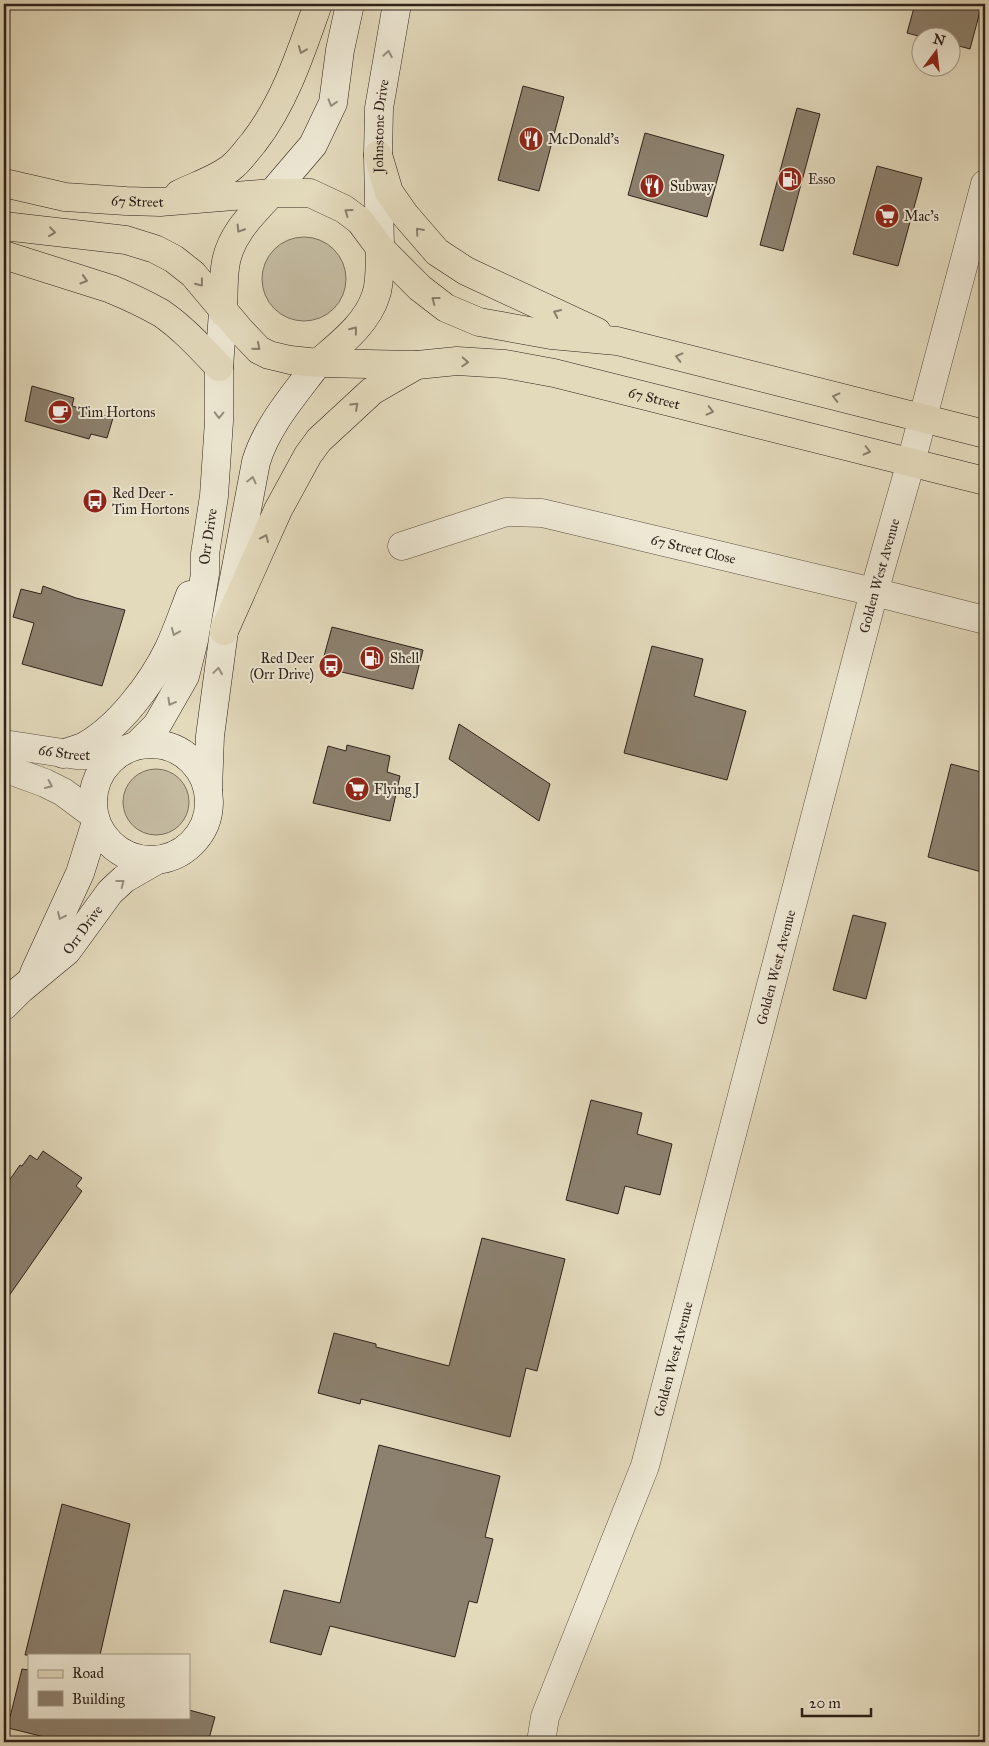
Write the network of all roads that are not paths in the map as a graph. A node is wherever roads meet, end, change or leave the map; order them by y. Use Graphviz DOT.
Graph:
graph roads {
  1 [pos="318,4"];
  2 [pos="350,4"];
  3 [pos="397,4"];
  4 [pos="378,155"];
  5 [pos="4,183"];
  6 [pos="985,184"];
  7 [pos="272,193"];
  8 [pos="160,202"];
  9 [pos="4,226"];
  10 [pos="380,248"];
  11 [pos="4,255"];
  12 [pos="223,312"];
  13 [pos="617,341"];
  14 [pos="318,363"];
  15 [pos="417,365"];
  16 [pos="219,367"];
  17 [pos="923,419"];
  18 [pos="985,434"];
  19 [pos="911,462"];
  20 [pos="985,481"];
  21 [pos="402,546"];
  22 [pos="205,554"];
  23 [pos="874,592"];
  24 [pos="985,620"];
  25 [pos="224,631"];
  26 [pos="4,744"];
  27 [pos="131,747"];
  28 [pos="63,754"];
  29 [pos="4,768"];
  30 [pos="208,789"];
  31 [pos="94,819"];
  32 [pos="158,860"];
  33 [pos="30,983"];
  34 [pos="4,1006"];
  35 [pos="541,1742"];
  1 -- 8 [label="main road, one-way"];
  2 -- 7 [label="street, one-way"];
  4 -- 3 [label="street, Johnstone Drive, one-way"];
  4 -- 10 [label="street, Johnstone Drive"];
  13 -- 4 [label="main road, one-way"];
  5 -- 8 [label="main road, 67 Street"];
  6 -- 17 [label="street, Golden West Avenue"];
  7 -- 8 [label="main road, 67 Street"];
  10 -- 7 [label="main road, one-way"];
  7 -- 12 [label="main road, one-way"];
  9 -- 12 [label="main road, one-way"];
  13 -- 10 [label="main road, one-way"];
  14 -- 10 [label="main road, one-way"];
  11 -- 16 [label="main road, one-way"];
  12 -- 14 [label="main road, one-way"];
  12 -- 16 [label="street, Orr Drive"];
  17 -- 13 [label="main road, one-way"];
  14 -- 15 [label="main road, 67 Street"];
  25 -- 14 [label="street, one-way"];
  15 -- 19 [label="main road, 67 Street, one-way"];
  25 -- 15 [label="main road, one-way"];
  16 -- 22 [label="street, Orr Drive, one-way"];
  17 -- 18 [label="main road"];
  17 -- 19 [label="street, Golden West Avenue"];
  19 -- 20 [label="main road, 67 Street"];
  19 -- 23 [label="street, Golden West Avenue"];
  21 -- 23 [label="street, 67 Street Close"];
  22 -- 27 [label="street, Orr Drive, one-way"];
  22 -- 28 [label="street, one-way"];
  23 -- 24 [label="street, 67 Street Close"];
  23 -- 35 [label="street, Golden West Avenue"];
  30 -- 25 [label="street, one-way"];
  26 -- 28 [label="street, 66 Street"];
  27 -- 28 [label="street, 66 Street"];
  27 -- 30 [label="street"];
  27 -- 31 [label="street"];
  29 -- 31 [label="street, one-way"];
  30 -- 32 [label="street"];
  31 -- 32 [label="street"];
  31 -- 33 [label="street, Orr Drive, one-way"];
  33 -- 32 [label="street, Orr Drive, one-way"];
  33 -- 34 [label="street, Orr Drive"];
}
